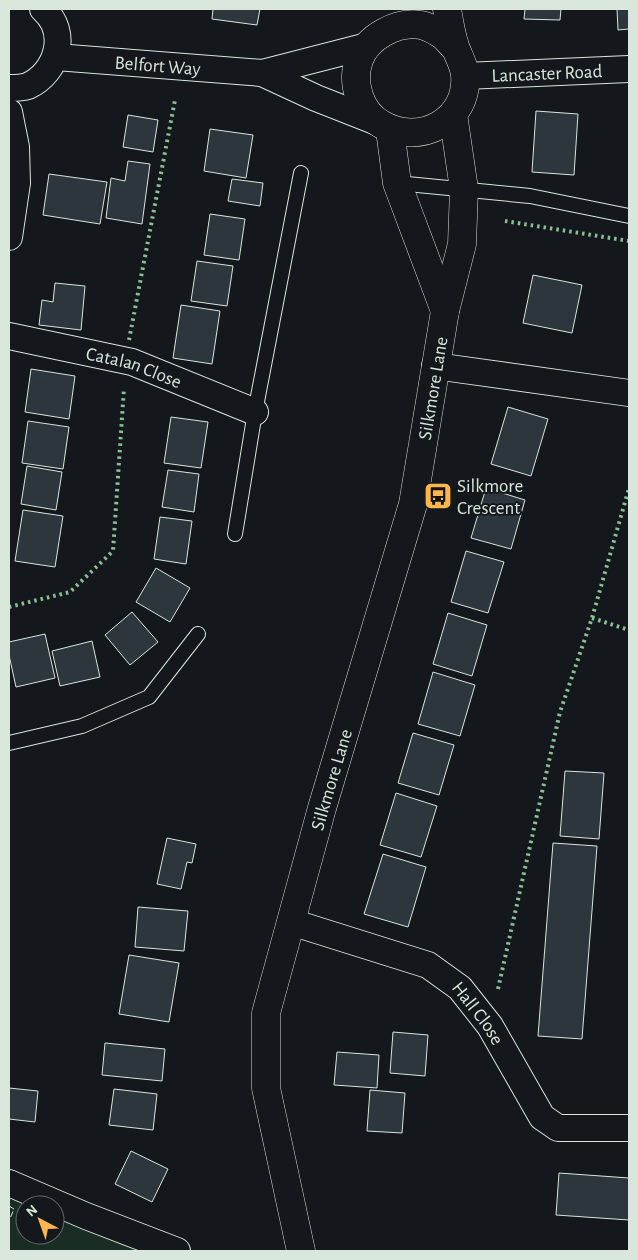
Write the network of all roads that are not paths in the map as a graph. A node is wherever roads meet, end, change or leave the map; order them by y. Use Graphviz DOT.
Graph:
graph roads {
  1 [pos="44,9"];
  2 [pos="447,9"];
  3 [pos="378,30"];
  4 [pos="455,48"];
  5 [pos="56,57"];
  6 [pos="629,69"];
  7 [pos="262,73"];
  8 [pos="465,76"];
  9 [pos="9,88"];
  10 [pos="9,112"];
  11 [pos="453,114"];
  12 [pos="383,126"];
  13 [pos="301,173"];
  14 [pos="397,183"];
  15 [pos="464,189"];
  16 [pos="629,216"];
  17 [pos="9,237"];
  18 [pos="445,311"];
  19 [pos="9,336"];
  20 [pos="435,366"];
  21 [pos="629,394"];
  22 [pos="255,412"];
  23 [pos="235,534"];
  24 [pos="198,634"];
  25 [pos="9,743"];
  26 [pos="291,922"];
  27 [pos="629,1128"];
  28 [pos="9,1183"];
  29 [pos="139,1244"];
  30 [pos="177,1251"];
  31 [pos="301,1251"];
  1 -- 5 [label="street"];
  2 -- 4 [label="street"];
  3 -- 4 [label="street"];
  3 -- 7 [label="street, Belfort Way"];
  3 -- 12 [label="street, Silkmore Lane"];
  4 -- 8 [label="street"];
  5 -- 7 [label="street, Belfort Way"];
  5 -- 9 [label="street"];
  6 -- 8 [label="street, Lancaster Road"];
  7 -- 12 [label="street, Belfort Way"];
  8 -- 11 [label="street"];
  10 -- 17 [label="street"];
  11 -- 12 [label="street"];
  11 -- 15 [label="street, Silkmore Lane"];
  12 -- 14 [label="street, Silkmore Lane"];
  13 -- 22 [label="lane"];
  14 -- 15 [label="lane"];
  14 -- 18 [label="street, Silkmore Lane"];
  15 -- 16 [label="lane"];
  15 -- 18 [label="street, Silkmore Lane"];
  18 -- 20 [label="street, Silkmore Lane"];
  19 -- 22 [label="street, Catalan Close"];
  20 -- 21 [label="street"];
  20 -- 26 [label="street, Silkmore Lane"];
  22 -- 23 [label="lane"];
  24 -- 25 [label="lane"];
  26 -- 27 [label="street, Hall Close"];
  26 -- 31 [label="street, Silkmore Lane"];
  28 -- 29 [label="street"];
  29 -- 30 [label="street"];
}
